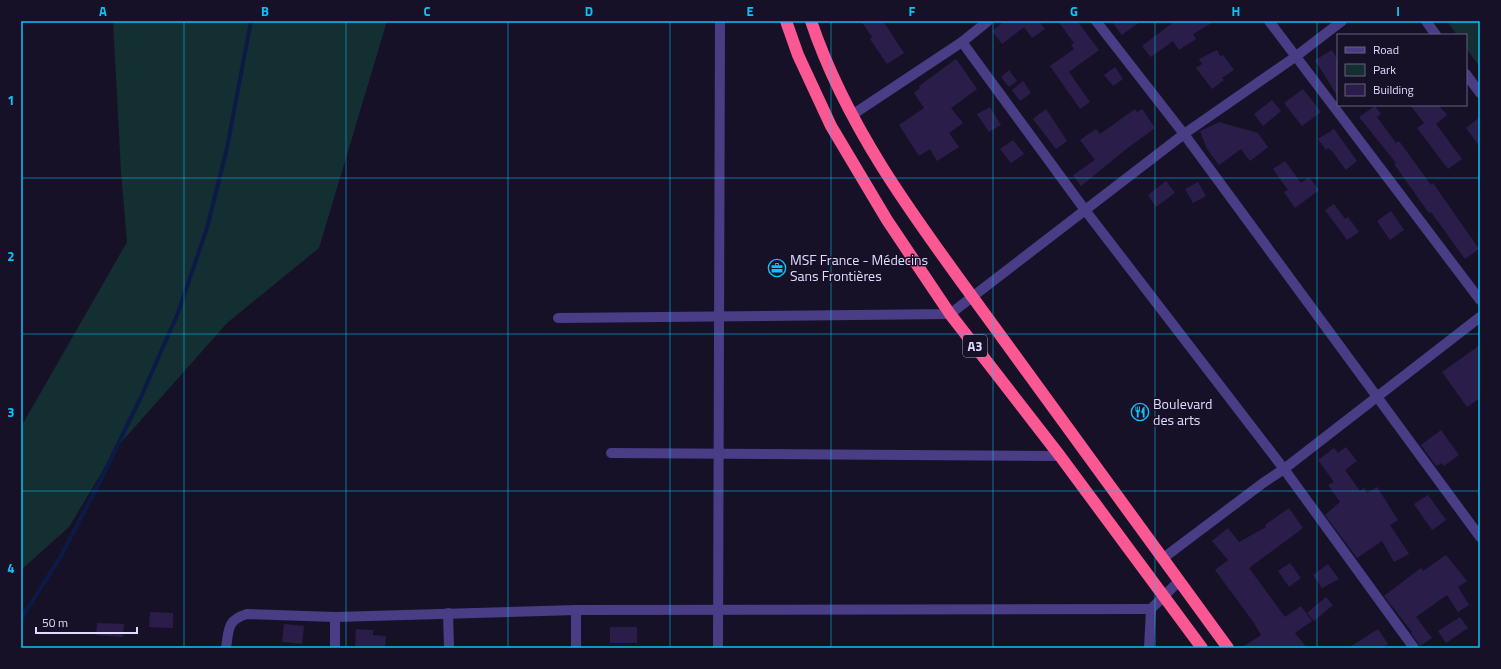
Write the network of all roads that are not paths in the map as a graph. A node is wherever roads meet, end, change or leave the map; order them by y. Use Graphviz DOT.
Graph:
graph roads {
  1 [pos="720,21"];
  2 [pos="786,21"];
  3 [pos="812,21"];
  4 [pos="988,21"];
  5 [pos="1096,21"];
  6 [pos="1269,21"];
  7 [pos="1342,21"];
  8 [pos="1426,21"];
  9 [pos="1435,34"];
  10 [pos="962,42"];
  11 [pos="1295,57"];
  12 [pos="1467,75"];
  13 [pos="1480,93"];
  14 [pos="852,115"];
  15 [pos="1184,134"];
  16 [pos="1085,210"];
  17 [pos="973,298"];
  18 [pos="1480,300"];
  19 [pos="950,314"];
  20 [pos="1480,316"];
  21 [pos="720,317"];
  22 [pos="558,318"];
  23 [pos="1377,396"];
  24 [pos="611,453"];
  25 [pos="718,453"];
  26 [pos="1060,456"];
  27 [pos="1284,469"];
  28 [pos="1480,536"];
  29 [pos="1162,559"];
  30 [pos="1179,581"];
  31 [pos="1164,595"];
  32 [pos="1151,609"];
  33 [pos="576,610"];
  34 [pos="719,611"];
  35 [pos="448,613"];
  36 [pos="335,617"];
  37 [pos="226,648"];
  38 [pos="335,648"];
  39 [pos="448,648"];
  40 [pos="576,648"];
  41 [pos="718,648"];
  42 [pos="1149,648"];
  43 [pos="1202,648"];
  44 [pos="1228,648"];
  45 [pos="1414,648"];
  1 -- 21 [label="street"];
  2 -- 19 [label="highway, A3"];
  3 -- 14 [label="highway, A3"];
  4 -- 10 [label="street"];
  5 -- 15 [label="street"];
  6 -- 11 [label="street"];
  7 -- 11 [label="street"];
  8 -- 9 [label="street"];
  10 -- 14 [label="street"];
  10 -- 16 [label="street"];
  11 -- 15 [label="street"];
  11 -- 18 [label="street"];
  12 -- 13 [label="street"];
  14 -- 17 [label="highway, A3"];
  15 -- 16 [label="street"];
  15 -- 23 [label="street"];
  16 -- 17 [label="street"];
  16 -- 27 [label="street"];
  17 -- 19 [label="street"];
  17 -- 29 [label="highway, A3"];
  19 -- 21 [label="street"];
  19 -- 26 [label="highway, A3"];
  20 -- 23 [label="street"];
  21 -- 22 [label="street"];
  21 -- 25 [label="street"];
  23 -- 27 [label="street"];
  23 -- 28 [label="street"];
  24 -- 25 [label="street"];
  25 -- 26 [label="street"];
  25 -- 34 [label="street"];
  26 -- 31 [label="highway, A3"];
  27 -- 29 [label="street"];
  27 -- 45 [label="street"];
  29 -- 30 [label="highway, A3"];
  30 -- 31 [label="street"];
  30 -- 44 [label="highway, A3"];
  31 -- 32 [label="street"];
  31 -- 43 [label="highway, A3"];
  32 -- 34 [label="street"];
  32 -- 42 [label="street"];
  33 -- 34 [label="street"];
  33 -- 35 [label="street"];
  33 -- 40 [label="street"];
  34 -- 41 [label="street"];
  35 -- 36 [label="street"];
  35 -- 39 [label="street"];
  36 -- 37 [label="street"];
  36 -- 38 [label="street"];
}
